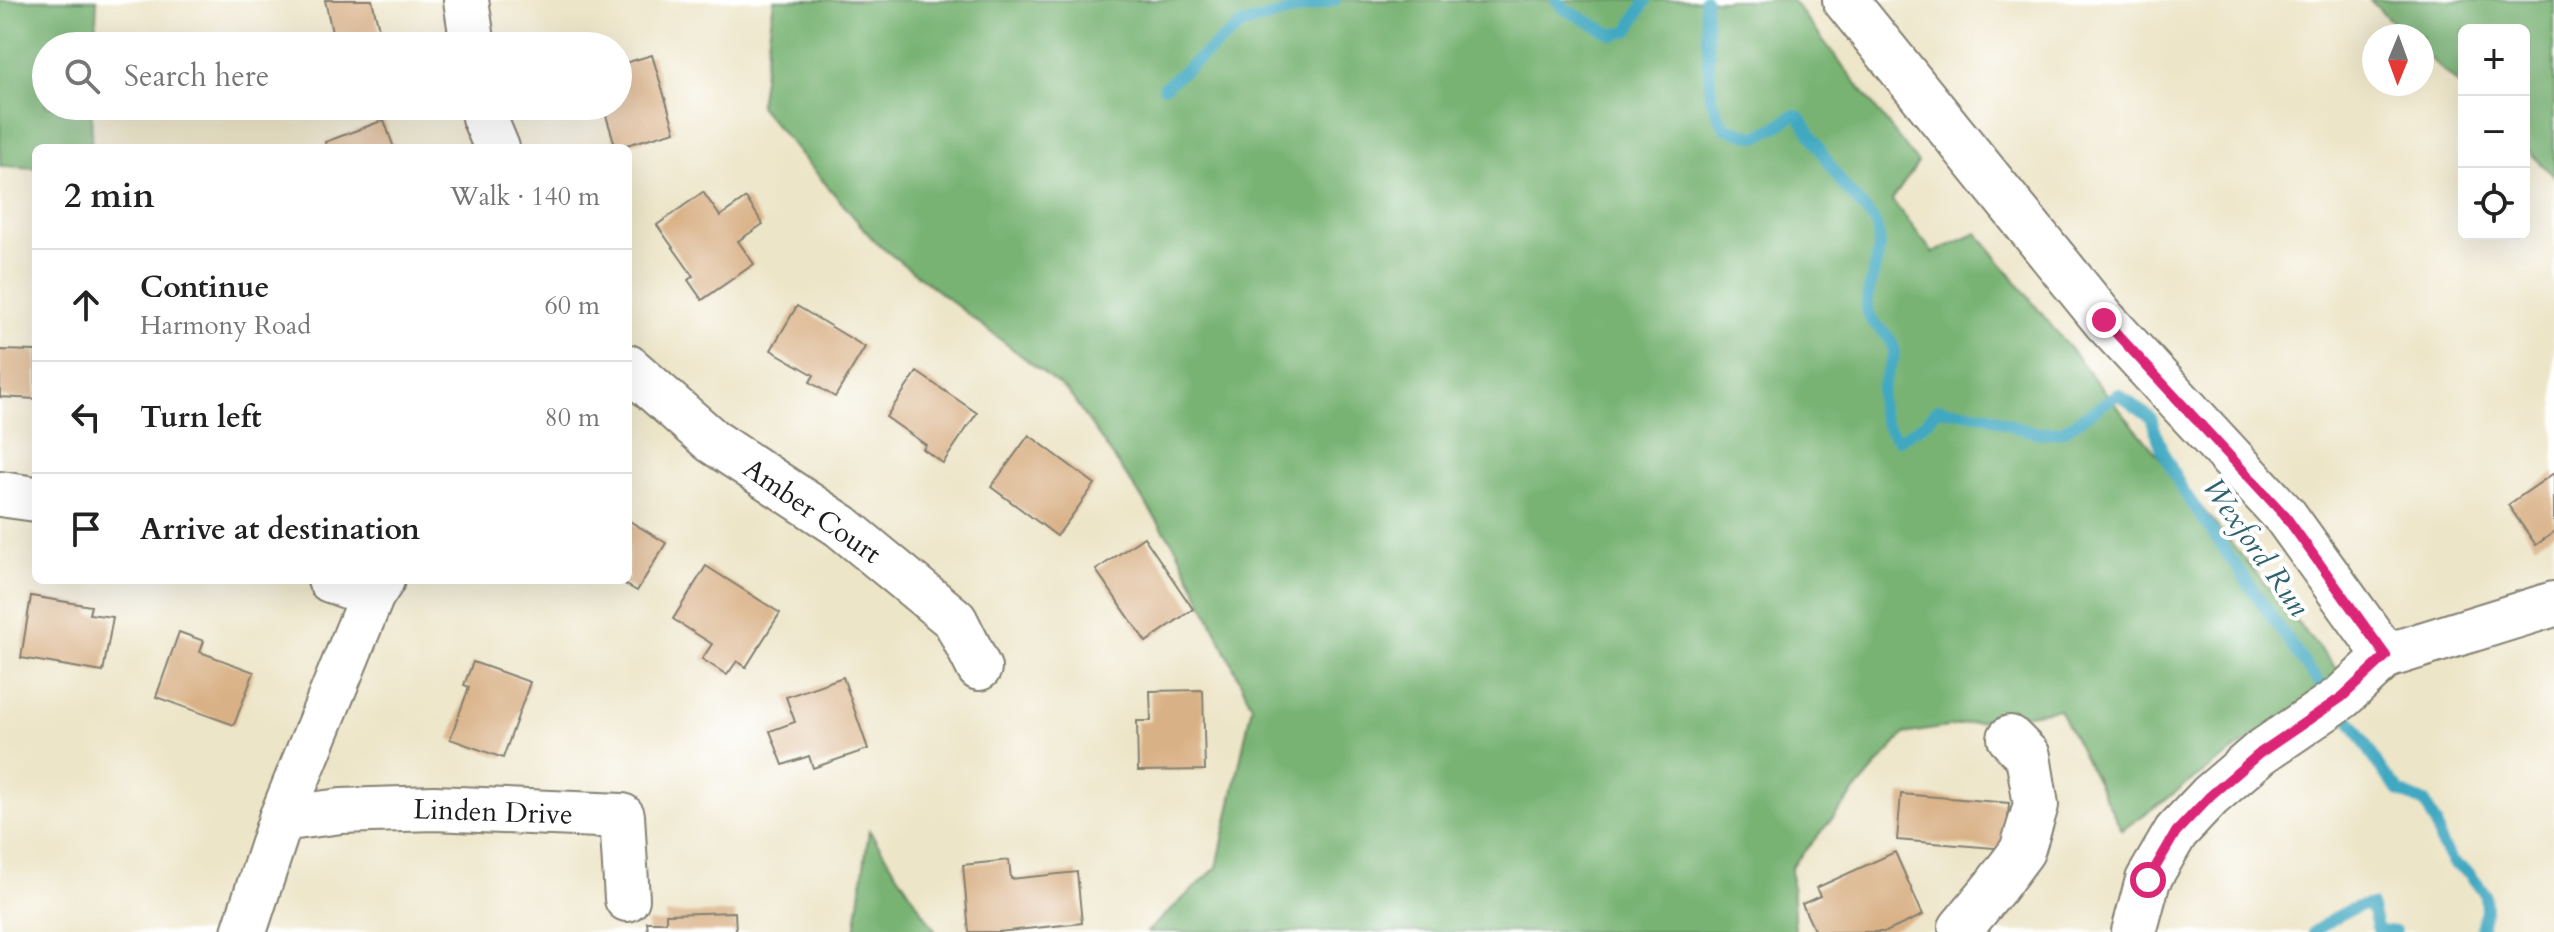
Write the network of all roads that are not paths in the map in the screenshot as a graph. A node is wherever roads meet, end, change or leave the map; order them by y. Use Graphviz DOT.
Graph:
graph roads {
  1 [pos="466,0"];
  2 [pos="1845,0"];
  3 [pos="471,32"];
  4 [pos="485,120"];
  5 [pos="495,144"];
  6 [pos="632,371"];
  7 [pos="0,494"];
  8 [pos="32,498"];
  9 [pos="354,584"];
  10 [pos="377,588"];
  11 [pos="2554,604"];
  12 [pos="2386,656"];
  13 [pos="979,668"];
  14 [pos="2010,738"];
  15 [pos="281,819"];
  16 [pos="627,899"];
  17 [pos="244,932"];
  18 [pos="1962,932"];
  19 [pos="2134,932"];
  1 -- 3 [label="street"];
  2 -- 12 [label="street"];
  4 -- 5 [label="street"];
  6 -- 13 [label="street, Amber Court"];
  7 -- 8 [label="street"];
  9 -- 10 [label="street"];
  10 -- 15 [label="street"];
  11 -- 12 [label="street"];
  12 -- 19 [label="street"];
  14 -- 18 [label="street"];
  15 -- 16 [label="street, Linden Drive"];
  15 -- 17 [label="street"];
}
